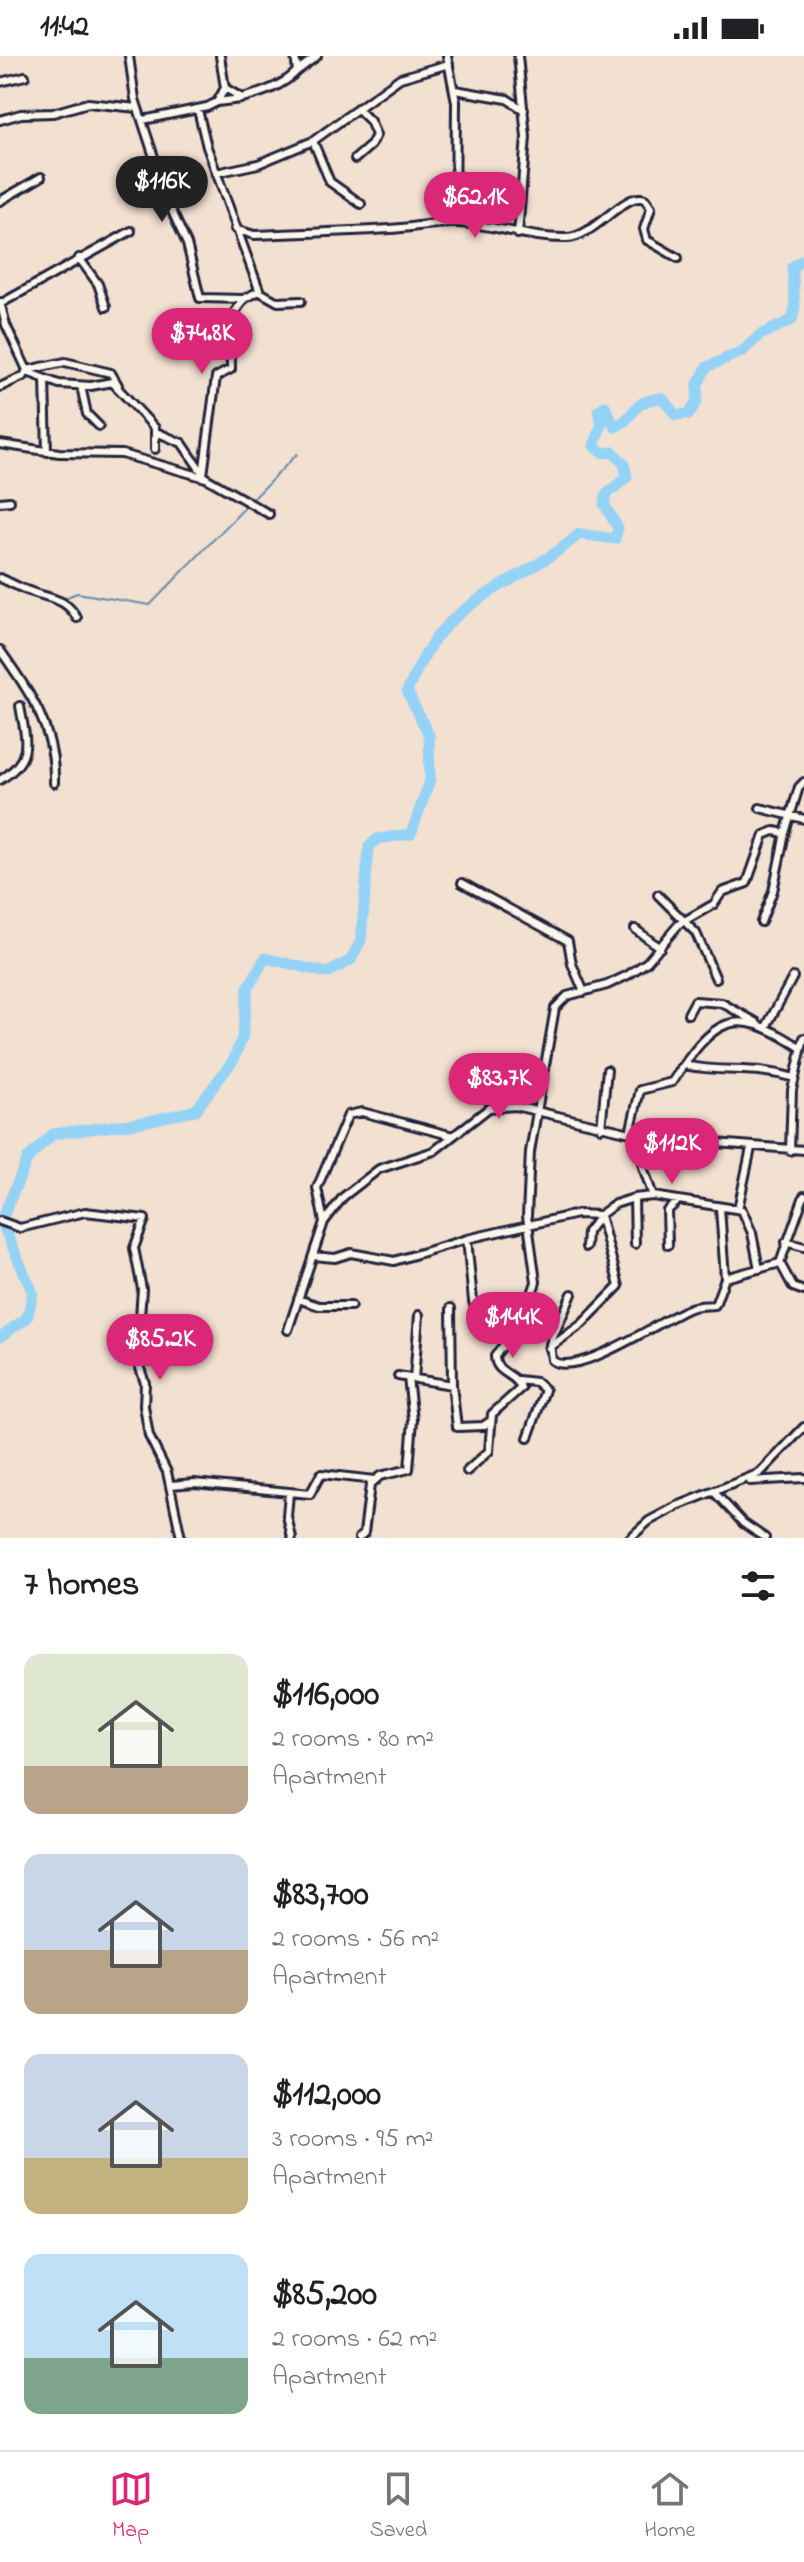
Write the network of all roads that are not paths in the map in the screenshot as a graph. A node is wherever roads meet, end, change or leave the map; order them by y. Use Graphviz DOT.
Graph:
graph roads {
  1 [pos="129,56"];
  2 [pos="220,56"];
  3 [pos="295,56"];
  4 [pos="317,56"];
  5 [pos="447,56"];
  6 [pos="518,56"];
  7 [pos="449,64"];
  8 [pos="297,71"];
  9 [pos="25,76"];
  10 [pos="0,82"];
  11 [pos="225,88"];
  12 [pos="455,90"];
  13 [pos="242,98"];
  14 [pos="217,102"];
  15 [pos="138,108"];
  16 [pos="357,108"];
  17 [pos="198,110"];
  18 [pos="524,110"];
  19 [pos="0,120"];
  20 [pos="143,120"];
  21 [pos="313,141"];
  22 [pos="355,159"];
  23 [pos="216,173"];
  24 [pos="41,177"];
  25 [pos="0,201"];
  26 [pos="361,204"];
  27 [pos="455,222"];
  28 [pos="235,229"];
  29 [pos="131,231"];
  30 [pos="518,234"];
  31 [pos="79,258"];
  32 [pos="678,258"];
  33 [pos="259,291"];
  34 [pos="244,299"];
  35 [pos="221,300"];
  36 [pos="301,301"];
  37 [pos="0,303"];
  38 [pos="106,307"];
  39 [pos="231,316"];
  40 [pos="27,371"];
  41 [pos="45,379"];
  42 [pos="81,386"];
  43 [pos="0,387"];
  44 [pos="120,389"];
  45 [pos="99,426"];
  46 [pos="156,432"];
  47 [pos="0,444"];
  48 [pos="155,449"];
  49 [pos="47,452"];
  50 [pos="205,476"];
  51 [pos="10,501"];
  52 [pos="0,502"];
  53 [pos="269,514"];
  54 [pos="0,578"];
  55 [pos="77,618"];
  56 [pos="0,650"];
  57 [pos="20,706"];
  58 [pos="0,780"];
  59 [pos="804,782"];
  60 [pos="54,783"];
  61 [pos="760,808"];
  62 [pos="792,817"];
  63 [pos="804,819"];
  64 [pos="785,833"];
  65 [pos="462,883"];
  66 [pos="658,895"];
  67 [pos="685,920"];
  68 [pos="761,922"];
  69 [pos="635,929"];
  70 [pos="660,948"];
  71 [pos="793,977"];
  72 [pos="716,979"];
  73 [pos="584,992"];
  74 [pos="688,1014"];
  75 [pos="764,1027"];
  76 [pos="804,1038"];
  77 [pos="801,1048"];
  78 [pos="684,1065"];
  79 [pos="607,1070"];
  80 [pos="795,1078"];
  81 [pos="539,1114"];
  82 [pos="601,1128"];
  83 [pos="630,1133"];
  84 [pos="453,1136"];
  85 [pos="642,1136"];
  86 [pos="751,1148"];
  87 [pos="804,1150"];
  88 [pos="790,1151"];
  89 [pos="653,1196"];
  90 [pos="804,1196"];
  91 [pos="634,1198"];
  92 [pos="676,1203"];
  93 [pos="720,1208"];
  94 [pos="738,1209"];
  95 [pos="600,1215"];
  96 [pos="0,1221"];
  97 [pos="324,1222"];
  98 [pos="528,1227"];
  99 [pos="467,1239"];
  100 [pos="786,1242"];
  101 [pos="635,1244"];
  102 [pos="668,1245"];
  103 [pos="586,1247"];
  104 [pos="804,1247"];
  105 [pos="313,1256"];
  106 [pos="780,1263"];
  107 [pos="759,1269"];
  108 [pos="725,1278"];
  109 [pos="804,1291"];
  110 [pos="572,1294"];
  111 [pos="298,1299"];
  112 [pos="351,1306"];
  113 [pos="451,1308"];
  114 [pos="419,1315"];
  115 [pos="480,1325"];
  116 [pos="288,1330"];
  117 [pos="549,1348"];
  118 [pos="398,1376"];
  119 [pos="411,1378"];
  120 [pos="518,1380"];
  121 [pos="452,1385"];
  122 [pos="489,1422"];
  123 [pos="804,1427"];
  124 [pos="528,1438"];
  125 [pos="467,1471"];
  126 [pos="804,1478"];
  127 [pos="375,1480"];
  128 [pos="735,1484"];
  129 [pos="171,1485"];
  130 [pos="714,1492"];
  131 [pos="289,1493"];
  132 [pos="181,1538"];
  133 [pos="292,1538"];
  134 [pos="359,1538"];
  135 [pos="630,1538"];
  136 [pos="765,1538"];
  1 -- 15 [label="street"];
  2 -- 11 [label="street"];
  3 -- 8 [label="street"];
  4 -- 8 [label="street"];
  5 -- 7 [label="street"];
  6 -- 18 [label="street"];
  7 -- 12 [label="street"];
  7 -- 16 [label="street"];
  8 -- 13 [label="street"];
  9 -- 10 [label="street"];
  11 -- 13 [label="street"];
  11 -- 14 [label="street"];
  12 -- 18 [label="street"];
  12 -- 27 [label="street"];
  13 -- 14 [label="street"];
  14 -- 17 [label="street"];
  15 -- 19 [label="street"];
  15 -- 20 [label="street"];
  16 -- 21 [label="street"];
  16 -- 22 [label="street"];
  17 -- 20 [label="street"];
  17 -- 23 [label="street"];
  18 -- 30 [label="street"];
  20 -- 35 [label="street"];
  21 -- 23 [label="street"];
  21 -- 26 [label="street"];
  23 -- 28 [label="street"];
  24 -- 25 [label="street"];
  27 -- 28 [label="street"];
  27 -- 30 [label="street"];
  28 -- 33 [label="street"];
  29 -- 31 [label="street"];
  30 -- 32 [label="street"];
  31 -- 37 [label="street"];
  31 -- 38 [label="street"];
  33 -- 34 [label="street"];
  33 -- 36 [label="street"];
  34 -- 35 [label="street"];
  34 -- 39 [label="street"];
  35 -- 39 [label="street"];
  37 -- 40 [label="street"];
  39 -- 50 [label="street"];
  40 -- 41 [label="street"];
  40 -- 43 [label="street"];
  40 -- 44 [label="street"];
  41 -- 42 [label="street"];
  41 -- 49 [label="street"];
  42 -- 44 [label="street"];
  42 -- 45 [label="street"];
  44 -- 46 [label="street"];
  46 -- 48 [label="street"];
  46 -- 50 [label="street"];
  47 -- 49 [label="street"];
  49 -- 50 [label="street"];
  50 -- 53 [label="street"];
  51 -- 52 [label="street"];
  54 -- 55 [label="street"];
  56 -- 60 [label="street"];
  57 -- 58 [label="street"];
  59 -- 62 [label="street"];
  61 -- 62 [label="street"];
  62 -- 63 [label="street"];
  62 -- 64 [label="street"];
  64 -- 67 [label="street"];
  64 -- 68 [label="street"];
  65 -- 73 [label="street"];
  66 -- 67 [label="street"];
  67 -- 70 [label="street"];
  67 -- 72 [label="street"];
  69 -- 70 [label="street"];
  70 -- 73 [label="street"];
  71 -- 75 [label="street"];
  73 -- 81 [label="street"];
  74 -- 75 [label="street"];
  75 -- 77 [label="street"];
  75 -- 78 [label="street"];
  76 -- 77 [label="street"];
  77 -- 80 [label="street"];
  78 -- 80 [label="street"];
  78 -- 83 [label="street"];
  79 -- 82 [label="street"];
  80 -- 88 [label="street"];
  81 -- 82 [label="street"];
  81 -- 84 [label="street"];
  81 -- 98 [label="street"];
  82 -- 83 [label="street"];
  83 -- 85 [label="street"];
  84 -- 97 [label="street"];
  84 -- 97 [label="street"];
  85 -- 86 [label="street"];
  85 -- 89 [label="street"];
  86 -- 88 [label="street"];
  86 -- 94 [label="street"];
  87 -- 88 [label="street"];
  89 -- 91 [label="street"];
  89 -- 92 [label="street"];
  90 -- 100 [label="street"];
  91 -- 95 [label="street"];
  91 -- 101 [label="street"];
  92 -- 93 [label="street"];
  92 -- 102 [label="street"];
  93 -- 94 [label="street"];
  93 -- 108 [label="street"];
  94 -- 107 [label="street"];
  95 -- 98 [label="street"];
  95 -- 103 [label="street"];
  95 -- 117 [label="street"];
  96 -- 129 [label="street"];
  97 -- 105 [label="street"];
  98 -- 99 [label="street"];
  98 -- 120 [label="street"];
  99 -- 105 [label="street"];
  99 -- 115 [label="street"];
  100 -- 104 [label="street"];
  100 -- 106 [label="street"];
  105 -- 111 [label="street"];
  106 -- 107 [label="street"];
  106 -- 109 [label="street"];
  107 -- 108 [label="street"];
  108 -- 117 [label="street"];
  110 -- 117 [label="street"];
  111 -- 112 [label="street"];
  111 -- 116 [label="street"];
  113 -- 121 [label="street"];
  114 -- 119 [label="street"];
  118 -- 119 [label="street"];
  119 -- 121 [label="street"];
  119 -- 127 [label="street"];
  120 -- 122 [label="street"];
  120 -- 124 [label="street"];
  121 -- 122 [label="street"];
  122 -- 125 [label="street"];
  123 -- 128 [label="street"];
  126 -- 128 [label="street"];
  127 -- 131 [label="street"];
  127 -- 134 [label="street"];
  128 -- 130 [label="street"];
  129 -- 131 [label="street"];
  129 -- 132 [label="street"];
  130 -- 135 [label="street"];
  130 -- 136 [label="street"];
  131 -- 133 [label="street"];
}
